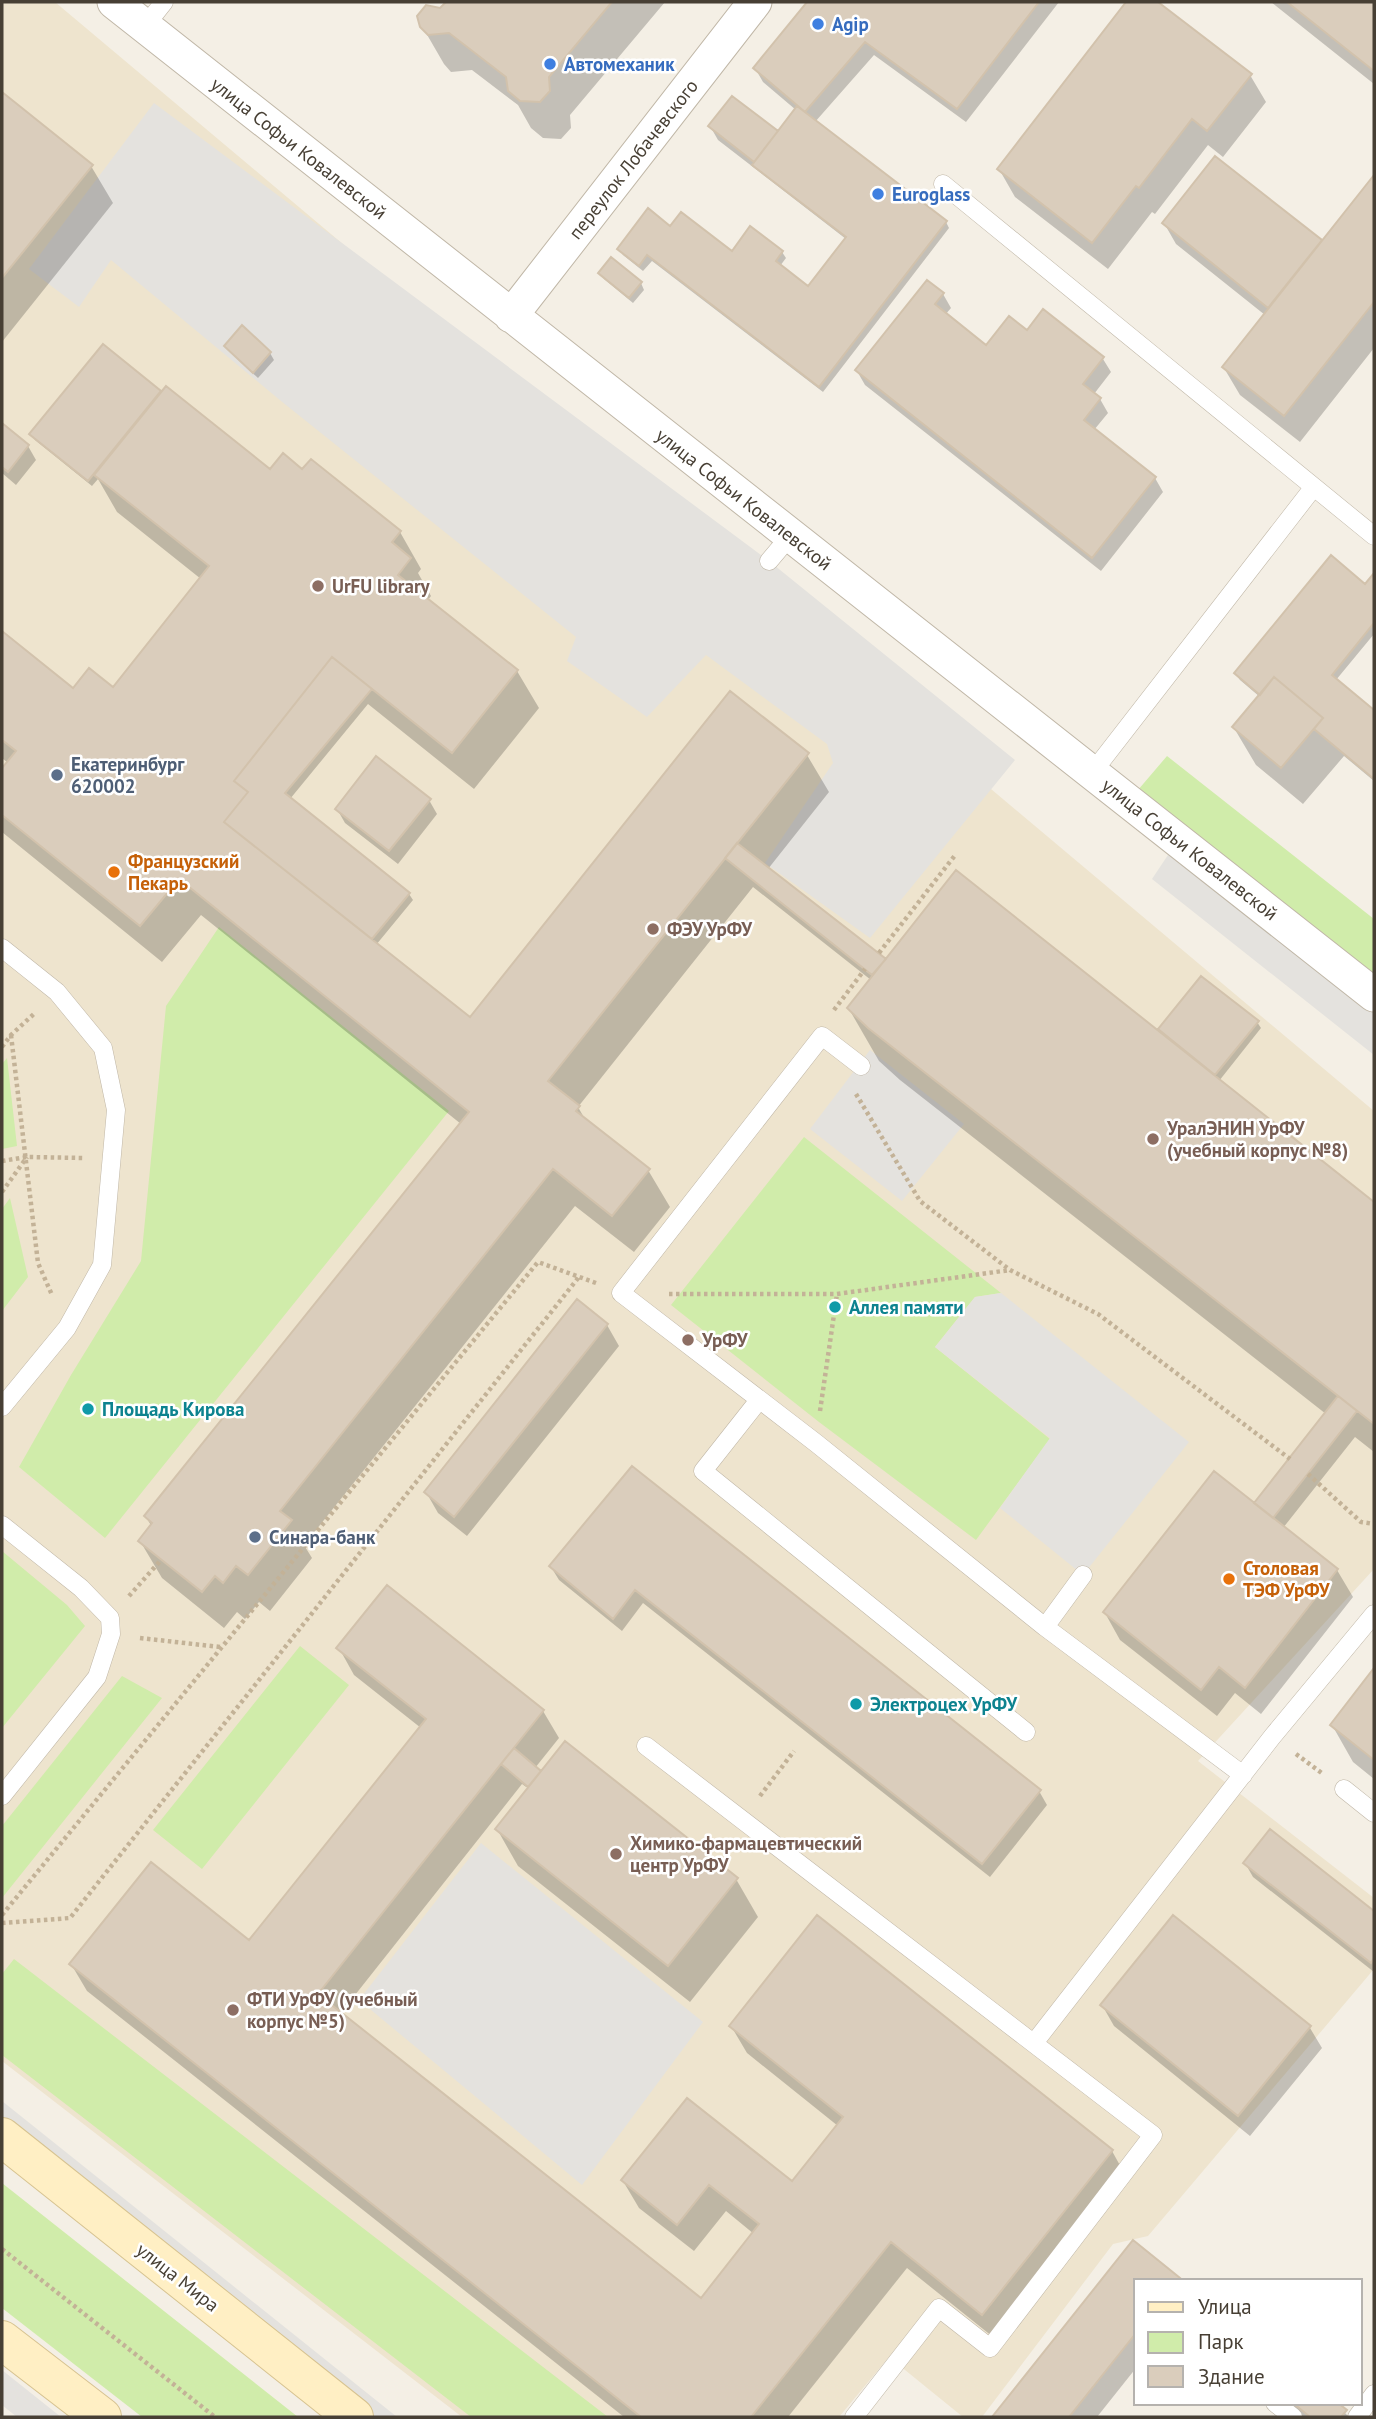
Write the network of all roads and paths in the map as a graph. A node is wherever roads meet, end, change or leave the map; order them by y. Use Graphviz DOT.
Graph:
graph roads {
  1 [pos="114,2"];
  2 [pos="755,2"];
  3 [pos="154,14"];
  4 [pos="943,184"];
  5 [pos="511,316"];
  6 [pos="1313,488"];
  7 [pos="791,535"];
  8 [pos="1374,536"];
  9 [pos="769,561"];
  10 [pos="1092,773"];
  11 [pos="956,854"];
  12 [pos="2,948"];
  13 [pos="879,953"];
  14 [pos="865,970"];
  15 [pos="57,992"];
  16 [pos="1374,995"];
  17 [pos="11,1035"];
  18 [pos="822,1036"];
  19 [pos="2,1047"];
  20 [pos="861,1066"];
  21 [pos="27,1157"];
  22 [pos="110,1158"];
  23 [pos="2,1161"];
  24 [pos="2,1192"];
  25 [pos="1010,1270"];
  26 [pos="579,1277"];
  27 [pos="621,1293"];
  28 [pos="837,1294"];
  29 [pos="66,1328"];
  30 [pos="759,1399"];
  31 [pos="2,1407"];
  32 [pos="816,1443"];
  33 [pos="1290,1459"];
  34 [pos="1308,1474"];
  35 [pos="1374,1524"];
  36 [pos="2,1525"];
  37 [pos="161,1560"];
  38 [pos="1083,1575"];
  39 [pos="1374,1614"];
  40 [pos="111,1626"];
  41 [pos="1045,1627"];
  42 [pos="220,1647"];
  43 [pos="1026,1732"];
  44 [pos="1272,1737"];
  45 [pos="646,1746"];
  46 [pos="794,1751"];
  47 [pos="1243,1775"];
  48 [pos="1344,1789"];
  49 [pos="2,1796"];
  50 [pos="1374,1813"];
  51 [pos="743,1820"];
  52 [pos="2,1915"];
  53 [pos="2,1923"];
  54 [pos="1034,2043"];
  55 [pos="2,2137"];
  56 [pos="2,2249"];
  57 [pos="2,2340"];
  58 [pos="1374,2394"];
  59 [pos="1278,2405"];
  60 [pos="102,2417"];
  61 [pos="215,2417"];
  62 [pos="354,2417"];
  63 [pos="854,2417"];
  64 [pos="1293,2417"];
  65 [pos="1357,2417"];
  1 -- 3 [label="street, улица Софьи Ковалевской"];
  2 -- 5 [label="street, переулок Лобачевского"];
  3 -- 5 [label="street, улица Софьи Ковалевской"];
  4 -- 6 [label="lane"];
  5 -- 7 [label="street, улица Софьи Ковалевской"];
  6 -- 8 [label="lane"];
  6 -- 10 [label="lane"];
  7 -- 9 [label="lane"];
  7 -- 10 [label="street, улица Софьи Ковалевской"];
  10 -- 16 [label="street, улица Софьи Ковалевской"];
  11 -- 13 [label="path"];
  12 -- 15 [label="lane"];
  14 -- 18 [label="path"];
  15 -- 17 [label="path"];
  15 -- 22 [label="lane"];
  17 -- 19 [label="path"];
  17 -- 21 [label="path"];
  18 -- 20 [label="lane"];
  18 -- 25 [label="path"];
  18 -- 27 [label="lane"];
  21 -- 22 [label="path"];
  21 -- 23 [label="path"];
  21 -- 24 [label="path"];
  21 -- 29 [label="path"];
  22 -- 29 [label="lane"];
  25 -- 28 [label="path"];
  25 -- 33 [label="path"];
  26 -- 27 [label="path"];
  26 -- 42 [label="path"];
  26 -- 53 [label="path"];
  27 -- 28 [label="path"];
  27 -- 30 [label="lane"];
  28 -- 32 [label="path"];
  29 -- 31 [label="lane"];
  30 -- 32 [label="lane"];
  30 -- 43 [label="lane"];
  32 -- 41 [label="lane"];
  34 -- 35 [label="path"];
  36 -- 40 [label="lane"];
  37 -- 40 [label="path"];
  38 -- 41 [label="lane"];
  39 -- 44 [label="lane"];
  40 -- 42 [label="path"];
  40 -- 49 [label="lane"];
  41 -- 47 [label="lane"];
  42 -- 52 [label="path"];
  44 -- 47 [label="lane"];
  44 -- 48 [label="path"];
  45 -- 51 [label="lane"];
  46 -- 51 [label="path"];
  47 -- 54 [label="lane"];
  48 -- 50 [label="lane"];
  51 -- 54 [label="lane"];
  54 -- 63 [label="lane"];
  55 -- 62 [label="street, улица Мира"];
  56 -- 61 [label="path"];
  57 -- 60 [label="street"];
  58 -- 65 [label="lane"];
  59 -- 64 [label="lane"];
}
